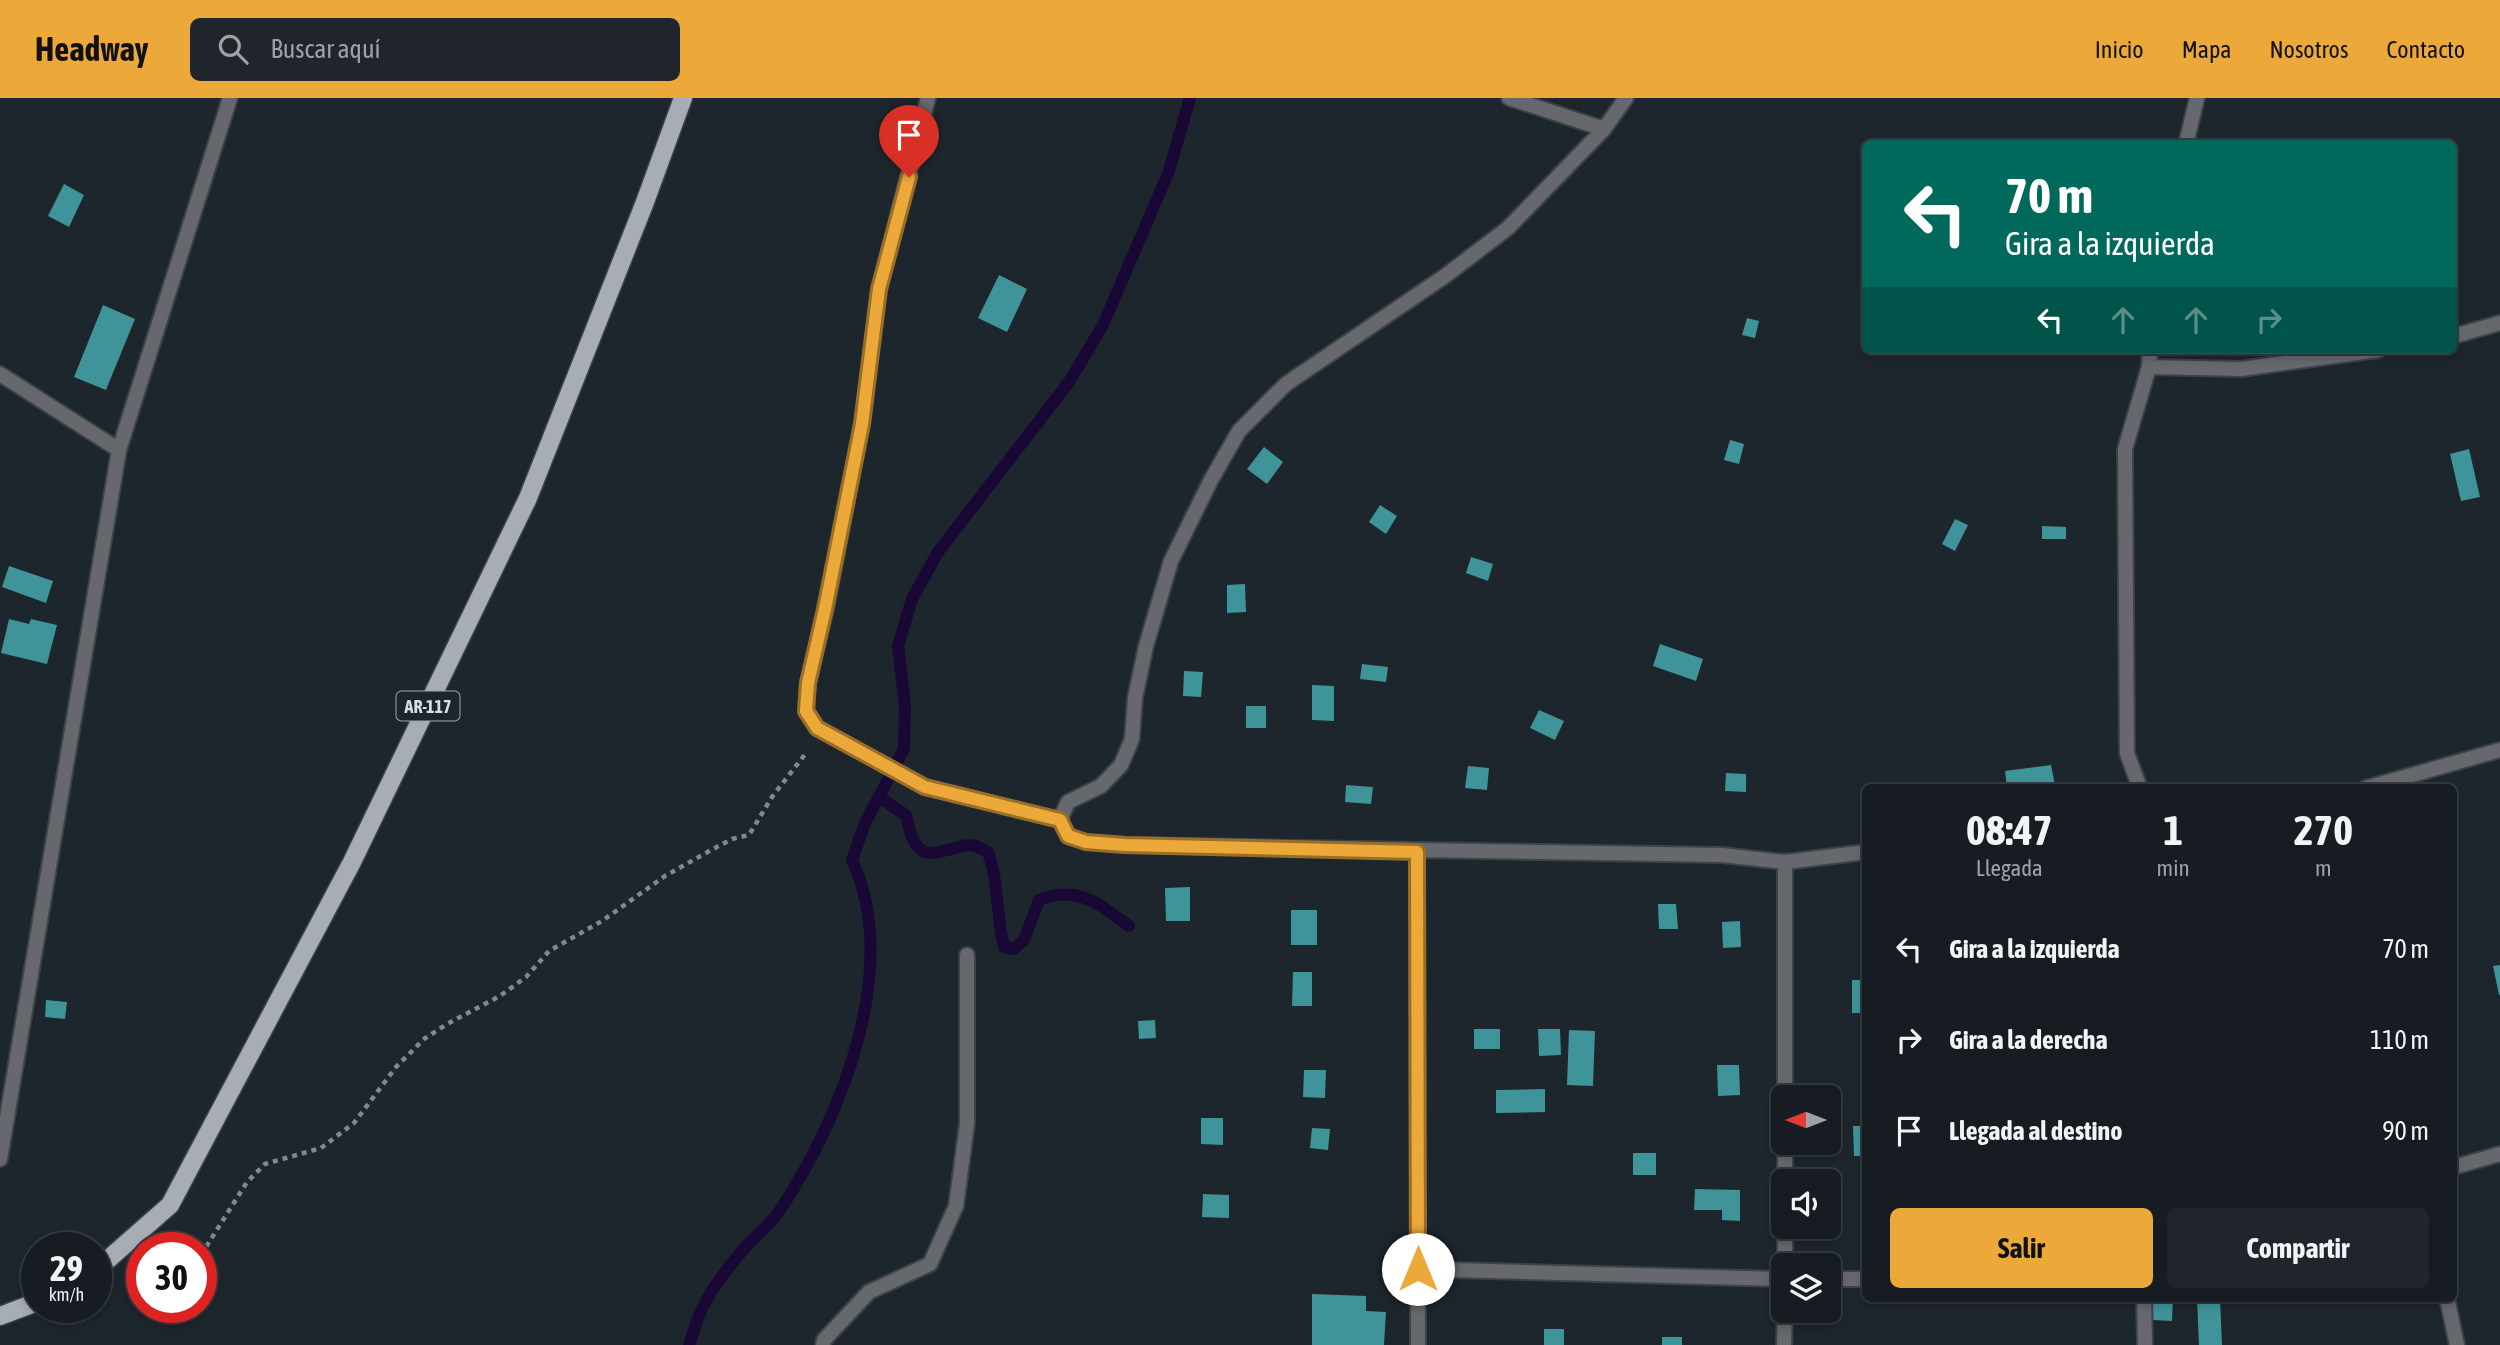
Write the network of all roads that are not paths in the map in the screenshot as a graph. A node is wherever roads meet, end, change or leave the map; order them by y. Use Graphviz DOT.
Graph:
graph roads {
  1 [pos="230,98"];
  2 [pos="683,98"];
  3 [pos="929,98"];
  4 [pos="1509,98"];
  5 [pos="1626,98"];
  6 [pos="2197,98"];
  7 [pos="1604,129"];
  8 [pos="2187,140"];
  9 [pos="2500,323"];
  10 [pos="2457,335"];
  11 [pos="2150,354"];
  12 [pos="2349,354"];
  13 [pos="2149,367"];
  14 [pos="0,374"];
  15 [pos="119,450"];
  16 [pos="2500,750"];
  17 [pos="2139,784"];
  18 [pos="2380,784"];
  19 [pos="1060,820"];
  20 [pos="1417,852"];
  21 [pos="1862,852"];
  22 [pos="1785,862"];
  23 [pos="967,955"];
  24 [pos="1785,1085"];
  25 [pos="2500,1154"];
  26 [pos="0,1159"];
  27 [pos="2457,1166"];
  28 [pos="112,1256"];
  29 [pos="1418,1269"];
  30 [pos="1771,1279"];
  31 [pos="1841,1279"];
  32 [pos="1862,1279"];
  33 [pos="2144,1302"];
  34 [pos="2448,1302"];
  35 [pos="21,1308"];
  36 [pos="0,1316"];
  37 [pos="1785,1323"];
  38 [pos="823,1345"];
  39 [pos="1418,1345"];
  40 [pos="1784,1345"];
  41 [pos="2145,1345"];
  42 [pos="2457,1345"];
  1 -- 15 [label="street"];
  2 -- 28 [label="main road, AR-117"];
  3 -- 19 [label="street"];
  4 -- 7 [label="street"];
  5 -- 7 [label="street"];
  6 -- 8 [label="street"];
  7 -- 19 [label="street"];
  9 -- 10 [label="street"];
  11 -- 13 [label="street"];
  12 -- 13 [label="street"];
  13 -- 17 [label="street"];
  14 -- 15 [label="street"];
  15 -- 26 [label="street"];
  16 -- 18 [label="street"];
  19 -- 20 [label="street"];
  20 -- 22 [label="street"];
  20 -- 29 [label="street"];
  21 -- 22 [label="street"];
  22 -- 24 [label="street"];
  23 -- 38 [label="street"];
  25 -- 27 [label="street"];
  29 -- 30 [label="street"];
  29 -- 39 [label="street"];
  31 -- 32 [label="street"];
  33 -- 41 [label="street"];
  34 -- 42 [label="street"];
  35 -- 36 [label="main road"];
  37 -- 40 [label="street"];
}
